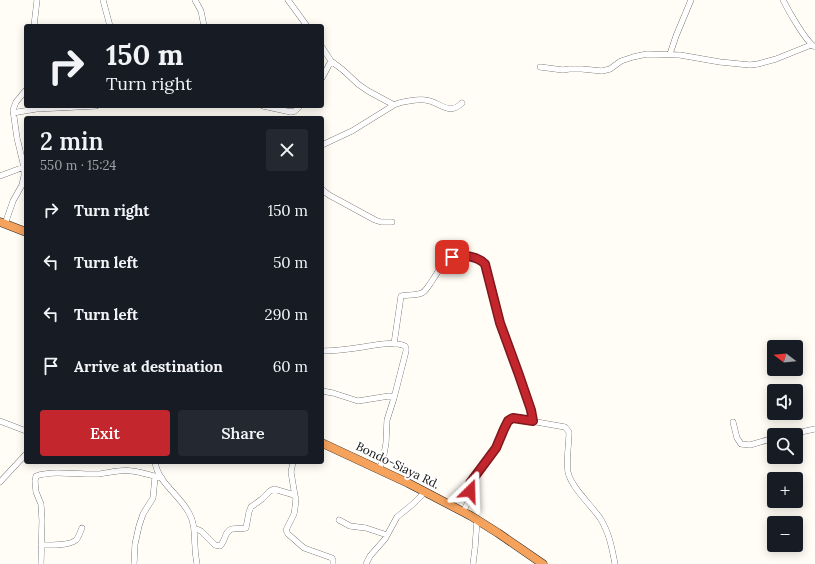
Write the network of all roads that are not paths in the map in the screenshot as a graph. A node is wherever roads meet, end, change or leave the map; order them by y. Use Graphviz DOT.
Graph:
graph roads {
  1 [pos="37,0"];
  2 [pos="103,0"];
  3 [pos="195,0"];
  4 [pos="288,0"];
  5 [pos="691,0"];
  6 [pos="783,0"];
  7 [pos="34,24"];
  8 [pos="109,24"];
  9 [pos="204,24"];
  10 [pos="306,24"];
  11 [pos="813,46"];
  12 [pos="324,50"];
  13 [pos="670,54"];
  14 [pos="331,61"];
  15 [pos="540,67"];
  16 [pos="324,74"];
  17 [pos="24,92"];
  18 [pos="462,103"];
  19 [pos="394,105"];
  20 [pos="56,108"];
  21 [pos="273,108"];
  22 [pos="298,108"];
  23 [pos="14,113"];
  24 [pos="324,144"];
  25 [pos="24,167"];
  26 [pos="0,176"];
  27 [pos="324,192"];
  28 [pos="392,222"];
  29 [pos="2,223"];
  30 [pos="24,230"];
  31 [pos="394,344"];
  32 [pos="324,350"];
  33 [pos="324,391"];
  34 [pos="394,398"];
  35 [pos="0,421"];
  36 [pos="533,421"];
  37 [pos="733,422"];
  38 [pos="815,429"];
  39 [pos="24,430"];
  40 [pos="803,432"];
  41 [pos="767,440"];
  42 [pos="324,444"];
  43 [pos="24,456"];
  44 [pos="155,464"];
  45 [pos="293,464"];
  46 [pos="379,469"];
  47 [pos="155,477"];
  48 [pos="162,478"];
  49 [pos="0,482"];
  50 [pos="425,492"];
  51 [pos="295,496"];
  52 [pos="463,512"];
  53 [pos="339,520"];
  54 [pos="477,520"];
  55 [pos="82,528"];
  56 [pos="194,528"];
  57 [pos="387,535"];
  58 [pos="41,545"];
  59 [pos="41,564"];
  60 [pos="134,564"];
  61 [pos="197,564"];
  62 [pos="333,564"];
  63 [pos="366,564"];
  64 [pos="473,564"];
  65 [pos="543,564"];
  66 [pos="615,564"];
  1 -- 7 [label="street"];
  2 -- 8 [label="street"];
  3 -- 9 [label="street"];
  4 -- 10 [label="street"];
  5 -- 13 [label="street"];
  6 -- 11 [label="street"];
  11 -- 13 [label="street"];
  12 -- 14 [label="street"];
  13 -- 15 [label="street"];
  14 -- 16 [label="street"];
  14 -- 19 [label="street"];
  17 -- 23 [label="street"];
  18 -- 19 [label="street"];
  19 -- 24 [label="street"];
  20 -- 23 [label="street"];
  21 -- 22 [label="street"];
  23 -- 25 [label="street"];
  25 -- 26 [label="street"];
  25 -- 29 [label="street"];
  27 -- 28 [label="street"];
  29 -- 30 [label="highway"];
  31 -- 32 [label="street"];
  31 -- 34 [label="street"];
  31 -- 36 [label="street"];
  33 -- 34 [label="street"];
  34 -- 46 [label="street"];
  35 -- 39 [label="street"];
  36 -- 52 [label="street"];
  36 -- 66 [label="street"];
  37 -- 41 [label="street"];
  38 -- 40 [label="street"];
  42 -- 46 [label="highway, Bondo-Siaya Rd."];
  43 -- 49 [label="street"];
  44 -- 48 [label="street"];
  45 -- 51 [label="street"];
  46 -- 50 [label="highway, Bondo-Siaya Rd."];
  47 -- 48 [label="street"];
  47 -- 58 [label="street"];
  47 -- 60 [label="street"];
  48 -- 56 [label="street"];
  50 -- 52 [label="highway, Bondo-Siaya Rd."];
  50 -- 57 [label="street"];
  51 -- 56 [label="street"];
  51 -- 62 [label="street"];
  52 -- 54 [label="highway, Bondo-Siaya Rd."];
  53 -- 57 [label="street"];
  54 -- 64 [label="street"];
  54 -- 65 [label="highway, Bondo-Siaya Rd."];
  55 -- 58 [label="street"];
  56 -- 61 [label="street"];
  57 -- 63 [label="street"];
  58 -- 59 [label="street"];
}
